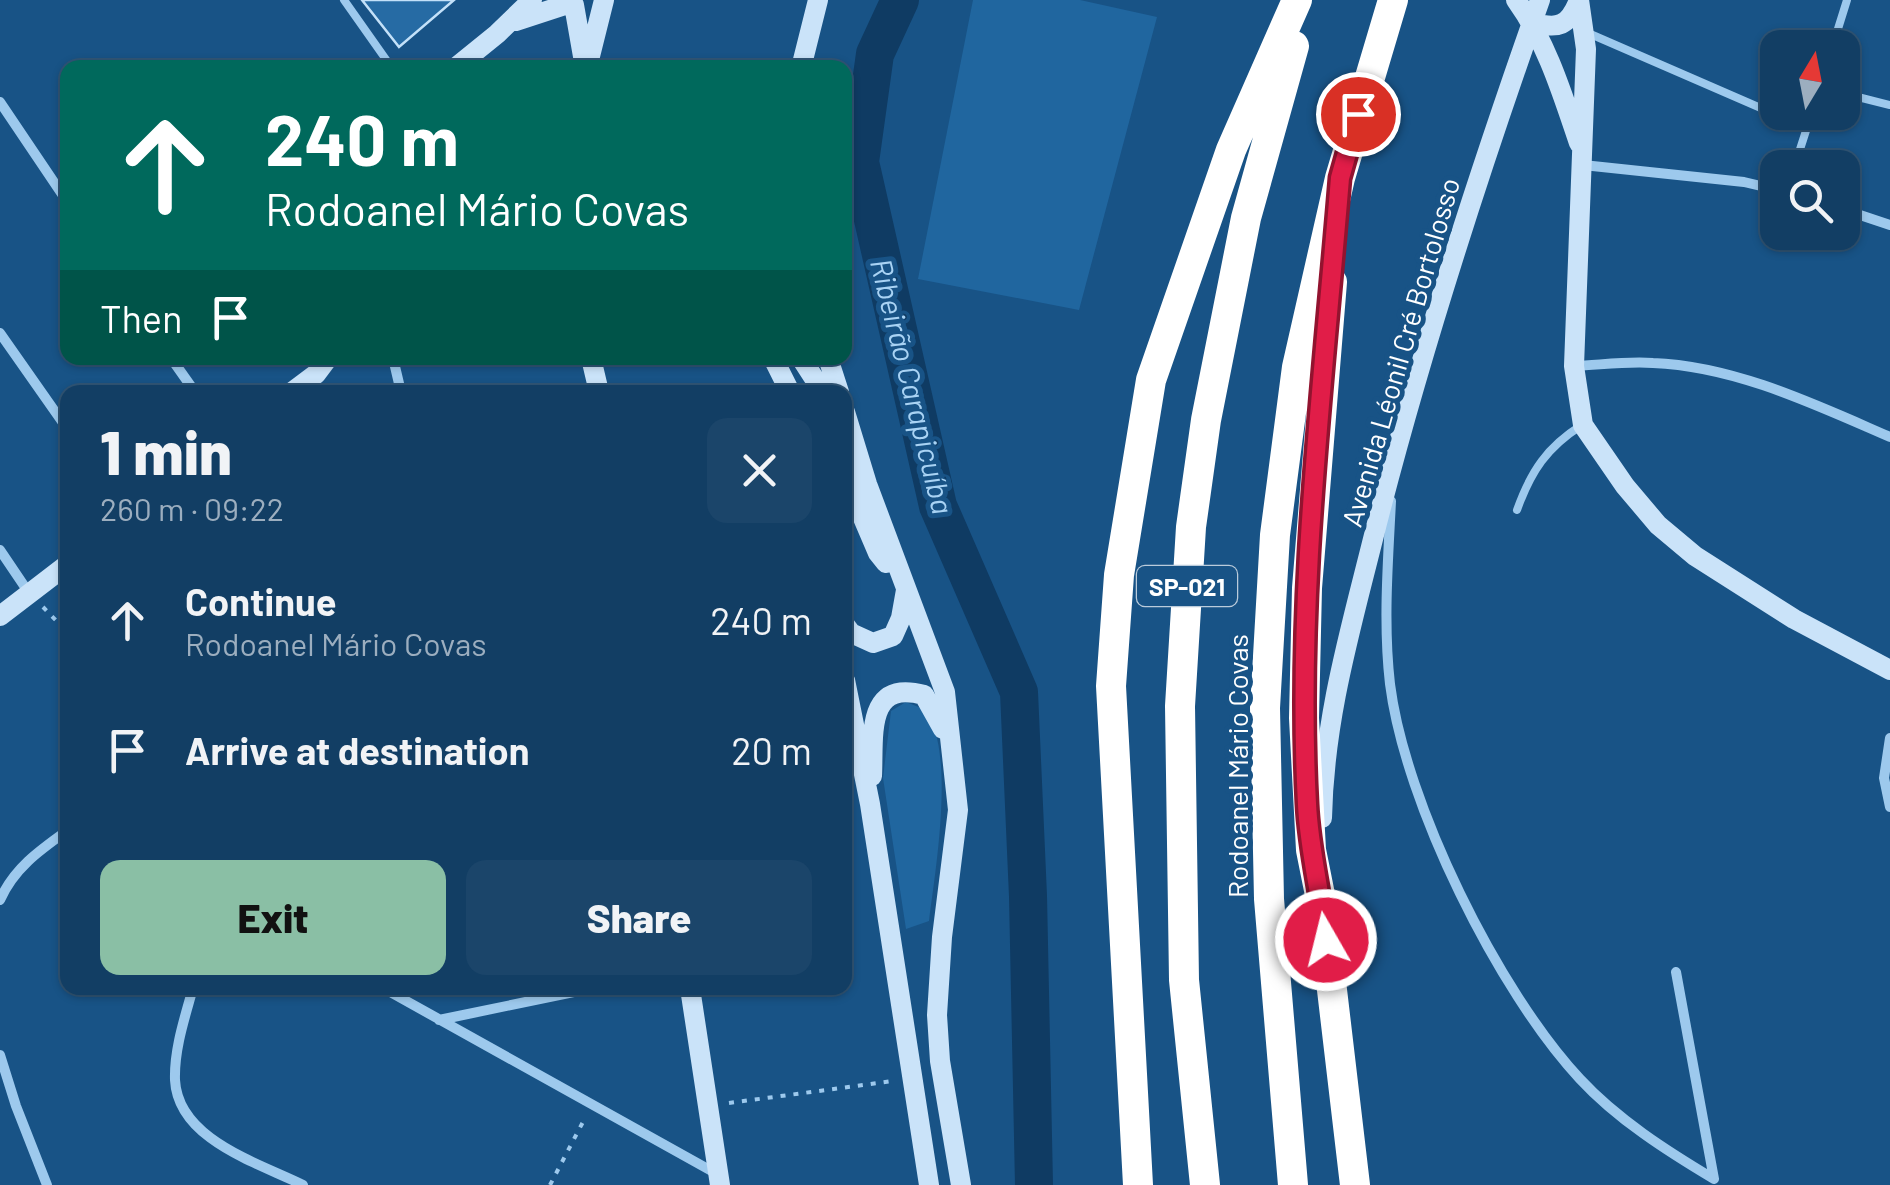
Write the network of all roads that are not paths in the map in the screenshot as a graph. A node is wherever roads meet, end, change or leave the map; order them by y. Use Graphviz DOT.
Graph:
graph roads {
  1 [pos="344,0"];
  2 [pos="532,0"];
  3 [pos="602,0"];
  4 [pos="1297,0"];
  5 [pos="1308,0"];
  6 [pos="1393,0"];
  7 [pos="1516,0"];
  8 [pos="1540,0"];
  9 [pos="1579,0"];
  10 [pos="1847,0"];
  11 [pos="571,2"];
  12 [pos="817,5"];
  13 [pos="1532,22"];
  14 [pos="509,24"];
  15 [pos="1838,30"];
  16 [pos="1584,32"];
  17 [pos="386,60"];
  18 [pos="465,60"];
  19 [pos="584,60"];
  20 [pos="588,60"];
  21 [pos="803,60"];
  22 [pos="812,60"];
  23 [pos="1860,98"];
  24 [pos="0,102"];
  25 [pos="1890,106"];
  26 [pos="1760,108"];
  27 [pos="1583,160"];
  28 [pos="1340,178"];
  29 [pos="1760,186"];
  30 [pos="60,191"];
  31 [pos="1860,215"];
  32 [pos="1890,225"];
  33 [pos="0,333"];
  34 [pos="323,365"];
  35 [pos="1574,366"];
  36 [pos="301,385"];
  37 [pos="60,419"];
  38 [pos="1583,424"];
  39 [pos="852,435"];
  40 [pos="1890,438"];
  41 [pos="1394,456"];
  42 [pos="852,492"];
  43 [pos="1518,510"];
  44 [pos="0,550"];
  45 [pos="60,570"];
  46 [pos="905,586"];
  47 [pos="30,593"];
  48 [pos="0,616"];
  49 [pos="852,632"];
  50 [pos="1890,670"];
  51 [pos="852,715"];
  52 [pos="1890,738"];
  53 [pos="955,764"];
  54 [pos="870,804"];
  55 [pos="1890,806"];
  56 [pos="60,836"];
  57 [pos="0,900"];
  58 [pos="1322,904"];
  59 [pos="1676,972"];
  60 [pos="191,995"];
  61 [pos="395,995"];
  62 [pos="559,995"];
  63 [pos="691,995"];
  64 [pos="439,1020"];
  65 [pos="0,1055"];
  66 [pos="719,1180"];
  67 [pos="1715,1182"];
  68 [pos="47,1185"];
  69 [pos="303,1185"];
  70 [pos="928,1185"];
  71 [pos="961,1185"];
  72 [pos="1138,1185"];
  73 [pos="1205,1185"];
  74 [pos="1293,1185"];
  75 [pos="1355,1185"];
  1 -- 17 [label="lane"];
  2 -- 14 [label="main road"];
  3 -- 11 [label="main road"];
  3 -- 20 [label="main road"];
  4 -- 72 [label="highway"];
  5 -- 73 [label="highway, Rodoanel Mário Covas / SP-021"];
  6 -- 28 [label="highway, Rodoanel Mário Covas / SP-021"];
  7 -- 13 [label="main road"];
  8 -- 13 [label="main road, Avenida Léonil Cré Bortolosso"];
  9 -- 13 [label="main road"];
  9 -- 16 [label="main road"];
  10 -- 15 [label="lane"];
  11 -- 14 [label="main road"];
  11 -- 19 [label="main road"];
  12 -- 21 [label="main road"];
  12 -- 22 [label="main road"];
  13 -- 27 [label="main road"];
  13 -- 41 [label="main road, Avenida Léonil Cré Bortolosso"];
  14 -- 18 [label="main road"];
  16 -- 26 [label="lane"];
  16 -- 27 [label="main road"];
  23 -- 25 [label="lane"];
  24 -- 30 [label="street"];
  27 -- 29 [label="street"];
  27 -- 35 [label="main road"];
  28 -- 58 [label="highway"];
  28 -- 74 [label="highway, Rodoanel Mário Covas / SP-021"];
  31 -- 32 [label="street"];
  33 -- 37 [label="street"];
  34 -- 36 [label="main road"];
  35 -- 38 [label="main road"];
  35 -- 40 [label="street"];
  38 -- 43 [label="lane"];
  38 -- 50 [label="main road"];
  39 -- 46 [label="main road"];
  41 -- 58 [label="main road, Avenida Léonil Cré Bortolosso"];
  41 -- 67 [label="street"];
  42 -- 46 [label="main road"];
  44 -- 47 [label="street"];
  45 -- 47 [label="main road"];
  46 -- 49 [label="main road"];
  46 -- 53 [label="main road"];
  47 -- 48 [label="main road"];
  51 -- 54 [label="main road"];
  52 -- 55 [label="street"];
  53 -- 54 [label="main road"];
  53 -- 71 [label="main road"];
  54 -- 70 [label="main road"];
  56 -- 57 [label="street"];
  58 -- 75 [label="highway"];
  59 -- 67 [label="street"];
  60 -- 69 [label="street"];
  61 -- 64 [label="street"];
  62 -- 64 [label="street"];
  63 -- 66 [label="main road"];
  64 -- 66 [label="street"];
  65 -- 68 [label="street"];
}
